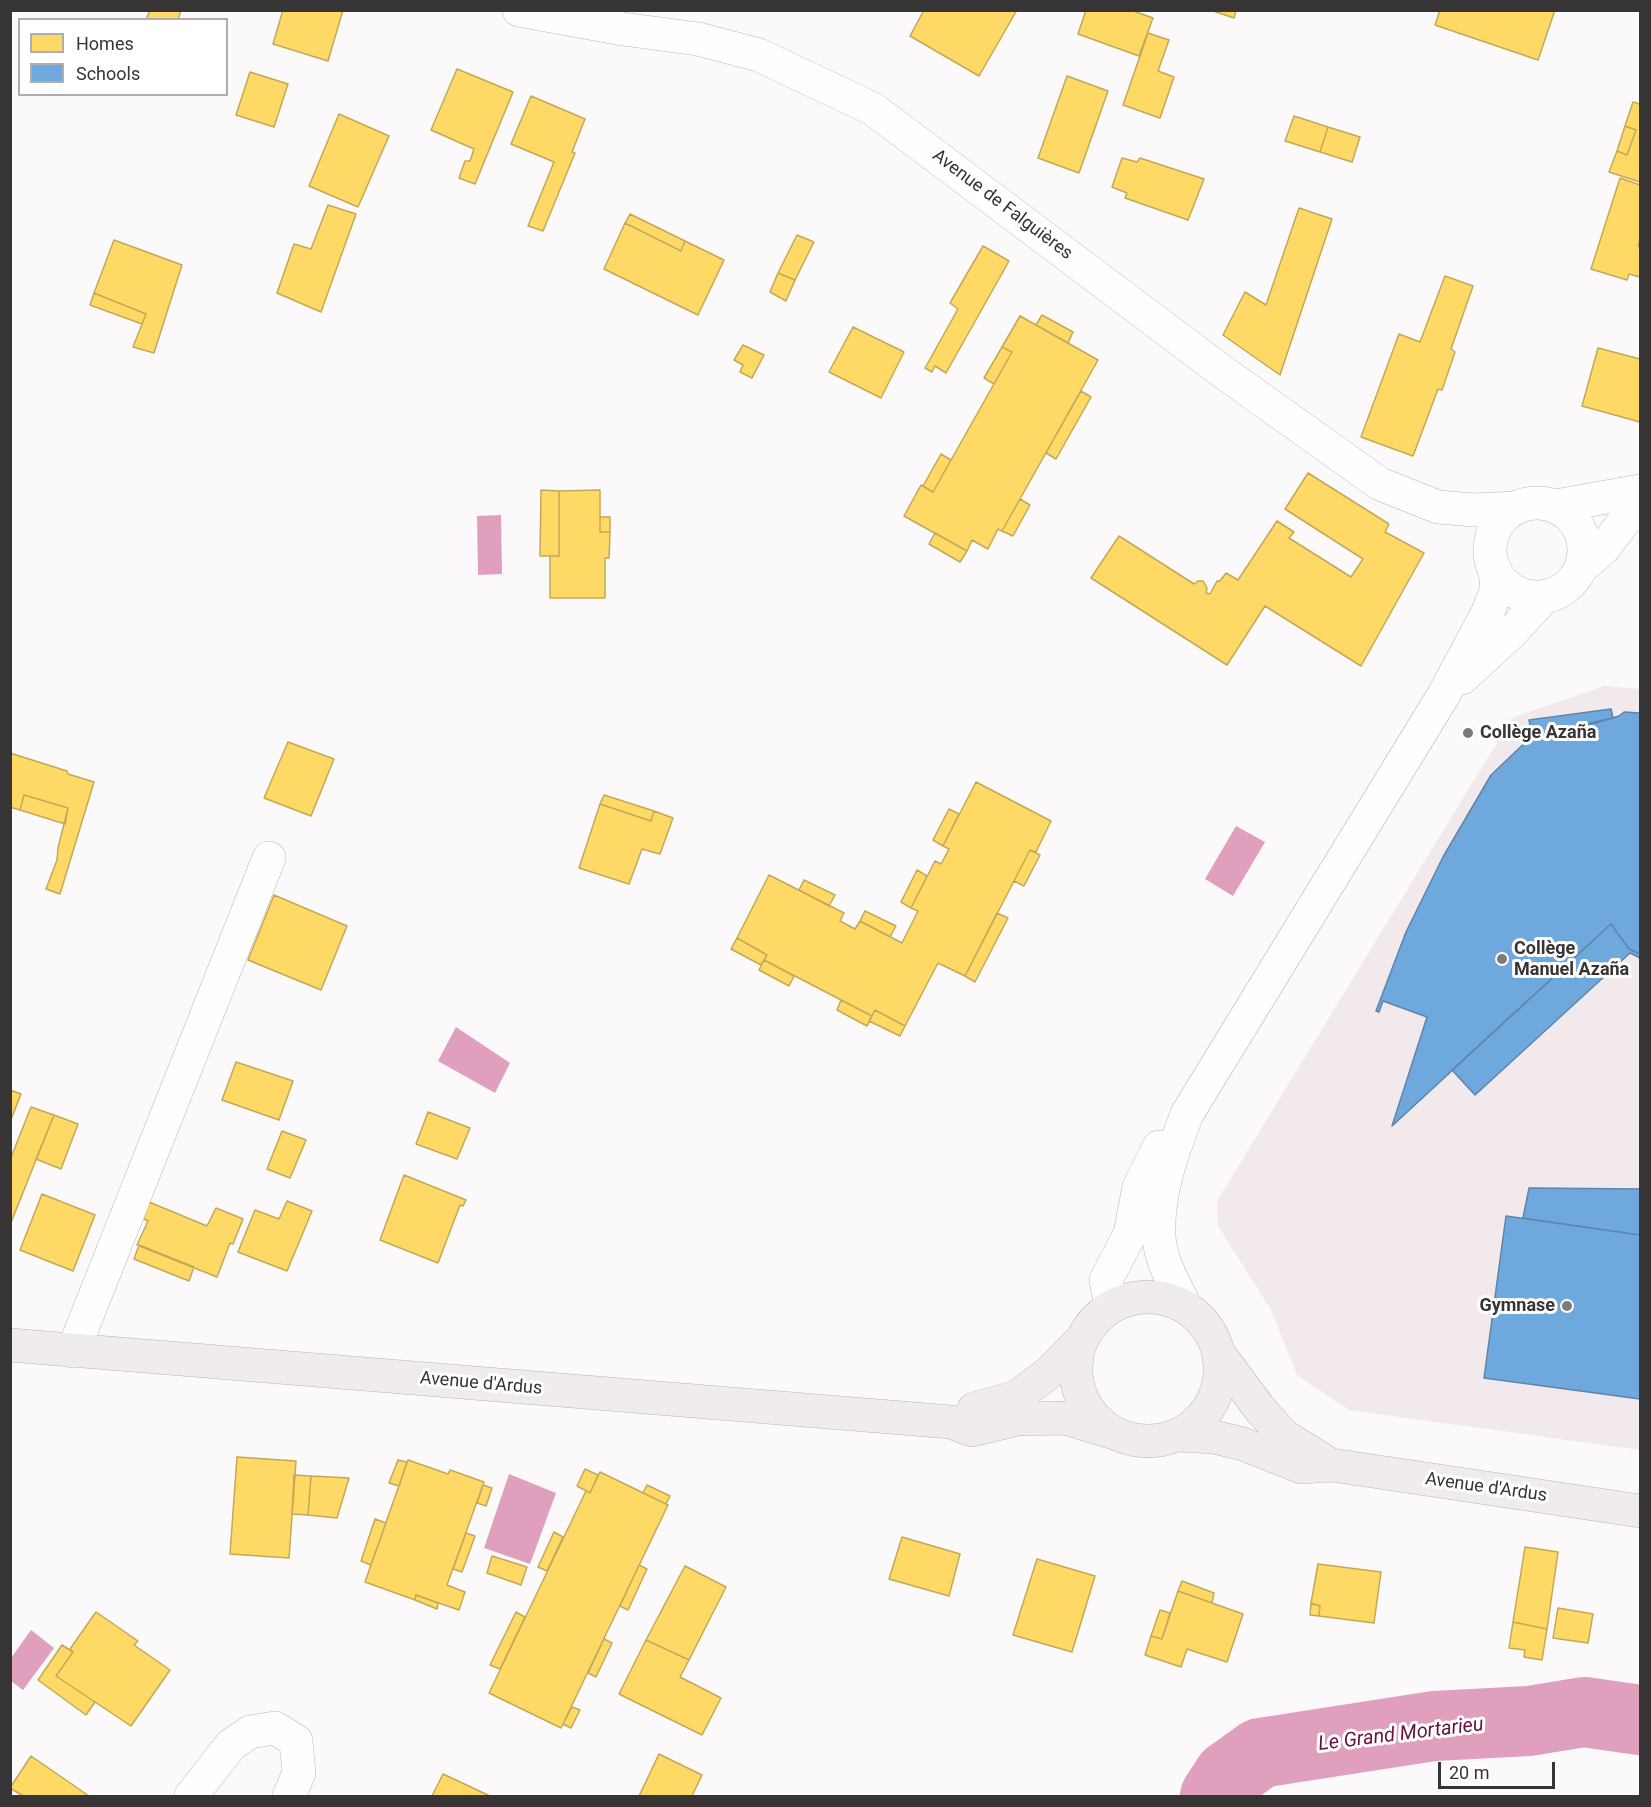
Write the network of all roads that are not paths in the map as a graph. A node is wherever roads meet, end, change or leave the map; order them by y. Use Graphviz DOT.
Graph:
graph roads {
  1 [pos="519,10"];
  2 [pos="629,20"];
  3 [pos="1641,491"];
  4 [pos="1556,506"];
  5 [pos="1438,507"];
  6 [pos="1641,507"];
  7 [pos="1516,508"];
  8 [pos="1492,562"];
  9 [pos="1581,568"];
  10 [pos="1545,597"];
  11 [pos="1443,696"];
  12 [pos="269,858"];
  13 [pos="1187,1114"];
  14 [pos="1185,1306"];
  15 [pos="1111,1307"];
  16 [pos="1083,1338"];
  17 [pos="10,1345"];
  18 [pos="73,1351"];
  19 [pos="1219,1354"];
  20 [pos="951,1422"];
  21 [pos="1114,1433"];
  22 [pos="1178,1435"];
  23 [pos="1332,1466"];
  24 [pos="1641,1510"];
  25 [pos="191,1797"];
  26 [pos="288,1797"];
  1 -- 2 [label="street, Avenue de Falguières"];
  2 -- 5 [label="street, Avenue de Falguières"];
  3 -- 4 [label="street"];
  4 -- 7 [label="street"];
  4 -- 9 [label="street"];
  5 -- 7 [label="street, Avenue de Falguières"];
  5 -- 8 [label="street, Avenue de Falguières"];
  6 -- 9 [label="street"];
  7 -- 8 [label="street"];
  8 -- 10 [label="street"];
  8 -- 11 [label="street"];
  9 -- 10 [label="street"];
  10 -- 11 [label="street"];
  11 -- 13 [label="street"];
  12 -- 18 [label="street"];
  13 -- 14 [label="street"];
  13 -- 15 [label="street"];
  14 -- 15 [label="main road"];
  14 -- 19 [label="main road"];
  15 -- 16 [label="main road"];
  16 -- 20 [label="main road"];
  16 -- 21 [label="main road"];
  17 -- 18 [label="main road, Avenue d'Ardus"];
  18 -- 20 [label="main road, Avenue d'Ardus"];
  19 -- 22 [label="main road"];
  19 -- 23 [label="main road, Avenue d'Ardus"];
  20 -- 21 [label="main road, Avenue d'Ardus"];
  21 -- 22 [label="main road"];
  22 -- 23 [label="main road, Avenue d'Ardus"];
  23 -- 24 [label="main road, Avenue d'Ardus"];
  25 -- 26 [label="street"];
}
